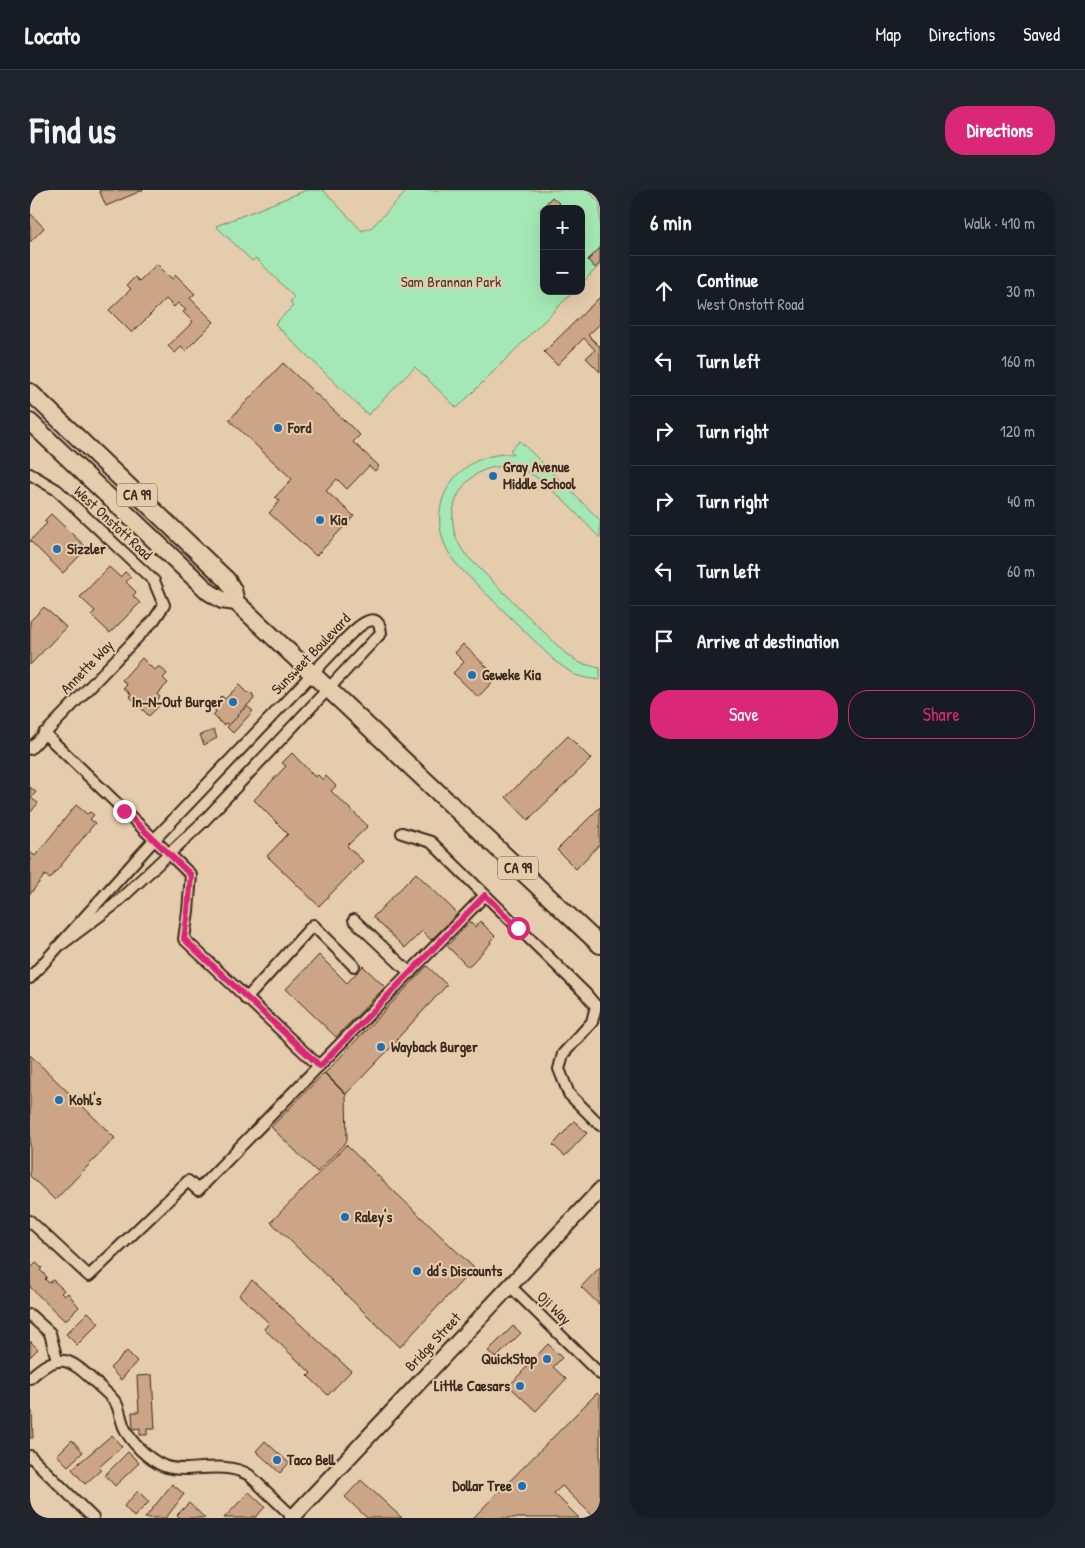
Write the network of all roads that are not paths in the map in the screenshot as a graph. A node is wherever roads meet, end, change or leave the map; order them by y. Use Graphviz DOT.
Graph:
graph roads {
  1 [pos="30,392"];
  2 [pos="30,422"];
  3 [pos="30,474"];
  4 [pos="236,602"];
  5 [pos="164,605"];
  6 [pos="312,674"];
  7 [pos="328,689"];
  8 [pos="44,733"];
  9 [pos="30,748"];
  10 [pos="402,833"];
  11 [pos="154,840"];
  12 [pos="168,853"];
  13 [pos="485,895"];
  14 [pos="354,920"];
  15 [pos="62,944"];
  16 [pos="600,945"];
  17 [pos="354,966"];
  18 [pos="410,973"];
  19 [pos="30,978"];
  20 [pos="246,999"];
  21 [pos="320,1066"];
  22 [pos="600,1124"];
  23 [pos="600,1190"];
  24 [pos="30,1222"];
  25 [pos="509,1285"];
  26 [pos="30,1315"];
  27 [pos="57,1360"];
  28 [pos="600,1374"];
  29 [pos="30,1378"];
  30 [pos="30,1456"];
  31 [pos="93,1518"];
  32 [pos="293,1518"];
  1 -- 4 [label="highway, CA 99"];
  2 -- 4 [label="highway, CA 99"];
  3 -- 5 [label="street, West Onstott Road"];
  4 -- 6 [label="highway, CA 99"];
  5 -- 8 [label="street, Annette Way"];
  6 -- 7 [label="highway, CA 99"];
  6 -- 7 [label="street, Sunsweet Boulevard"];
  6 -- 11 [label="street, Sunsweet Boulevard"];
  7 -- 12 [label="street, Sunsweet Boulevard"];
  7 -- 16 [label="highway, CA 99"];
  8 -- 9 [label="street, Annette Way"];
  8 -- 11 [label="street"];
  10 -- 13 [label="street"];
  11 -- 12 [label="street"];
  11 -- 15 [label="street, Sunsweet Boulevard"];
  12 -- 15 [label="street, Sunsweet Boulevard"];
  12 -- 20 [label="street"];
  13 -- 18 [label="street"];
  13 -- 22 [label="street"];
  14 -- 18 [label="street"];
  15 -- 19 [label="street, Sunsweet Boulevard"];
  17 -- 20 [label="street"];
  18 -- 21 [label="street"];
  20 -- 21 [label="street"];
  21 -- 24 [label="street"];
  23 -- 25 [label="main road, Bridge Street"];
  25 -- 28 [label="street, Oji Way"];
  25 -- 32 [label="main road, Bridge Street"];
  26 -- 27 [label="street"];
  27 -- 29 [label="street"];
  27 -- 32 [label="street"];
  30 -- 31 [label="street"];
}
